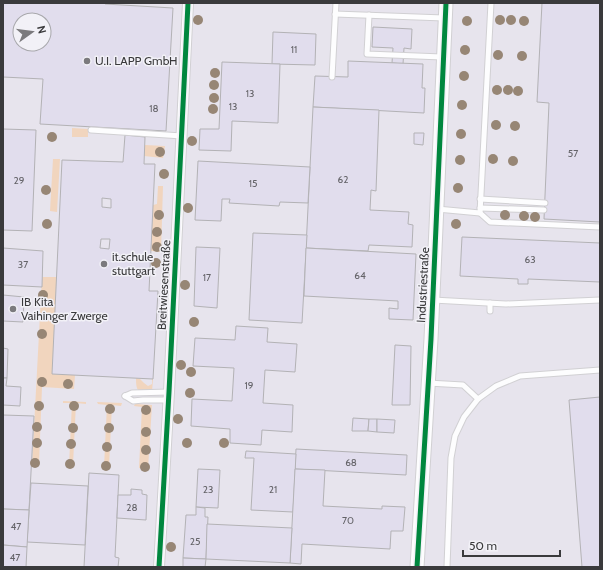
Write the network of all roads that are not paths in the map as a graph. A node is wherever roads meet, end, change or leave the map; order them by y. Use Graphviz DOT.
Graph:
graph roads {
  1 [pos="188,3"];
  2 [pos="336,3"];
  3 [pos="446,3"];
  4 [pos="491,3"];
  5 [pos="335,14"];
  6 [pos="369,15"];
  7 [pos="445,18"];
  8 [pos="444,57"];
  9 [pos="332,77"];
  10 [pos="91,130"];
  11 [pos="182,136"];
  12 [pos="480,199"];
  13 [pos="545,202"];
  14 [pos="437,209"];
  15 [pos="480,210"];
  16 [pos="544,210"];
  17 [pos="600,227"];
  18 [pos="433,300"];
  19 [pos="600,300"];
  20 [pos="490,303"];
  21 [pos="490,311"];
  22 [pos="600,370"];
  23 [pos="428,383"];
  24 [pos="169,396"];
  25 [pos="478,399"];
  26 [pos="159,567"];
  27 [pos="418,567"];
  28 [pos="447,567"];
  1 -- 11 [label="street, Breitwiesenstraße"];
  2 -- 5 [label="lane"];
  3 -- 7 [label="street, Industriestraße"];
  4 -- 12 [label="lane"];
  5 -- 6 [label="lane"];
  5 -- 9 [label="lane"];
  6 -- 7 [label="lane"];
  6 -- 8 [label="lane"];
  7 -- 8 [label="street, Industriestraße"];
  8 -- 14 [label="street, Industriestraße"];
  10 -- 11 [label="lane"];
  11 -- 24 [label="street, Breitwiesenstraße"];
  12 -- 13 [label="lane"];
  12 -- 15 [label="lane"];
  14 -- 15 [label="lane"];
  14 -- 18 [label="street, Industriestraße"];
  15 -- 16 [label="lane"];
  15 -- 17 [label="lane"];
  18 -- 20 [label="lane"];
  18 -- 23 [label="street, Industriestraße"];
  19 -- 20 [label="lane"];
  20 -- 21 [label="lane"];
  22 -- 25 [label="lane"];
  23 -- 25 [label="lane"];
  23 -- 27 [label="street, Industriestraße"];
  24 -- 24 [label="lane"];
  24 -- 26 [label="street, Breitwiesenstraße"];
  25 -- 28 [label="lane"];
}
